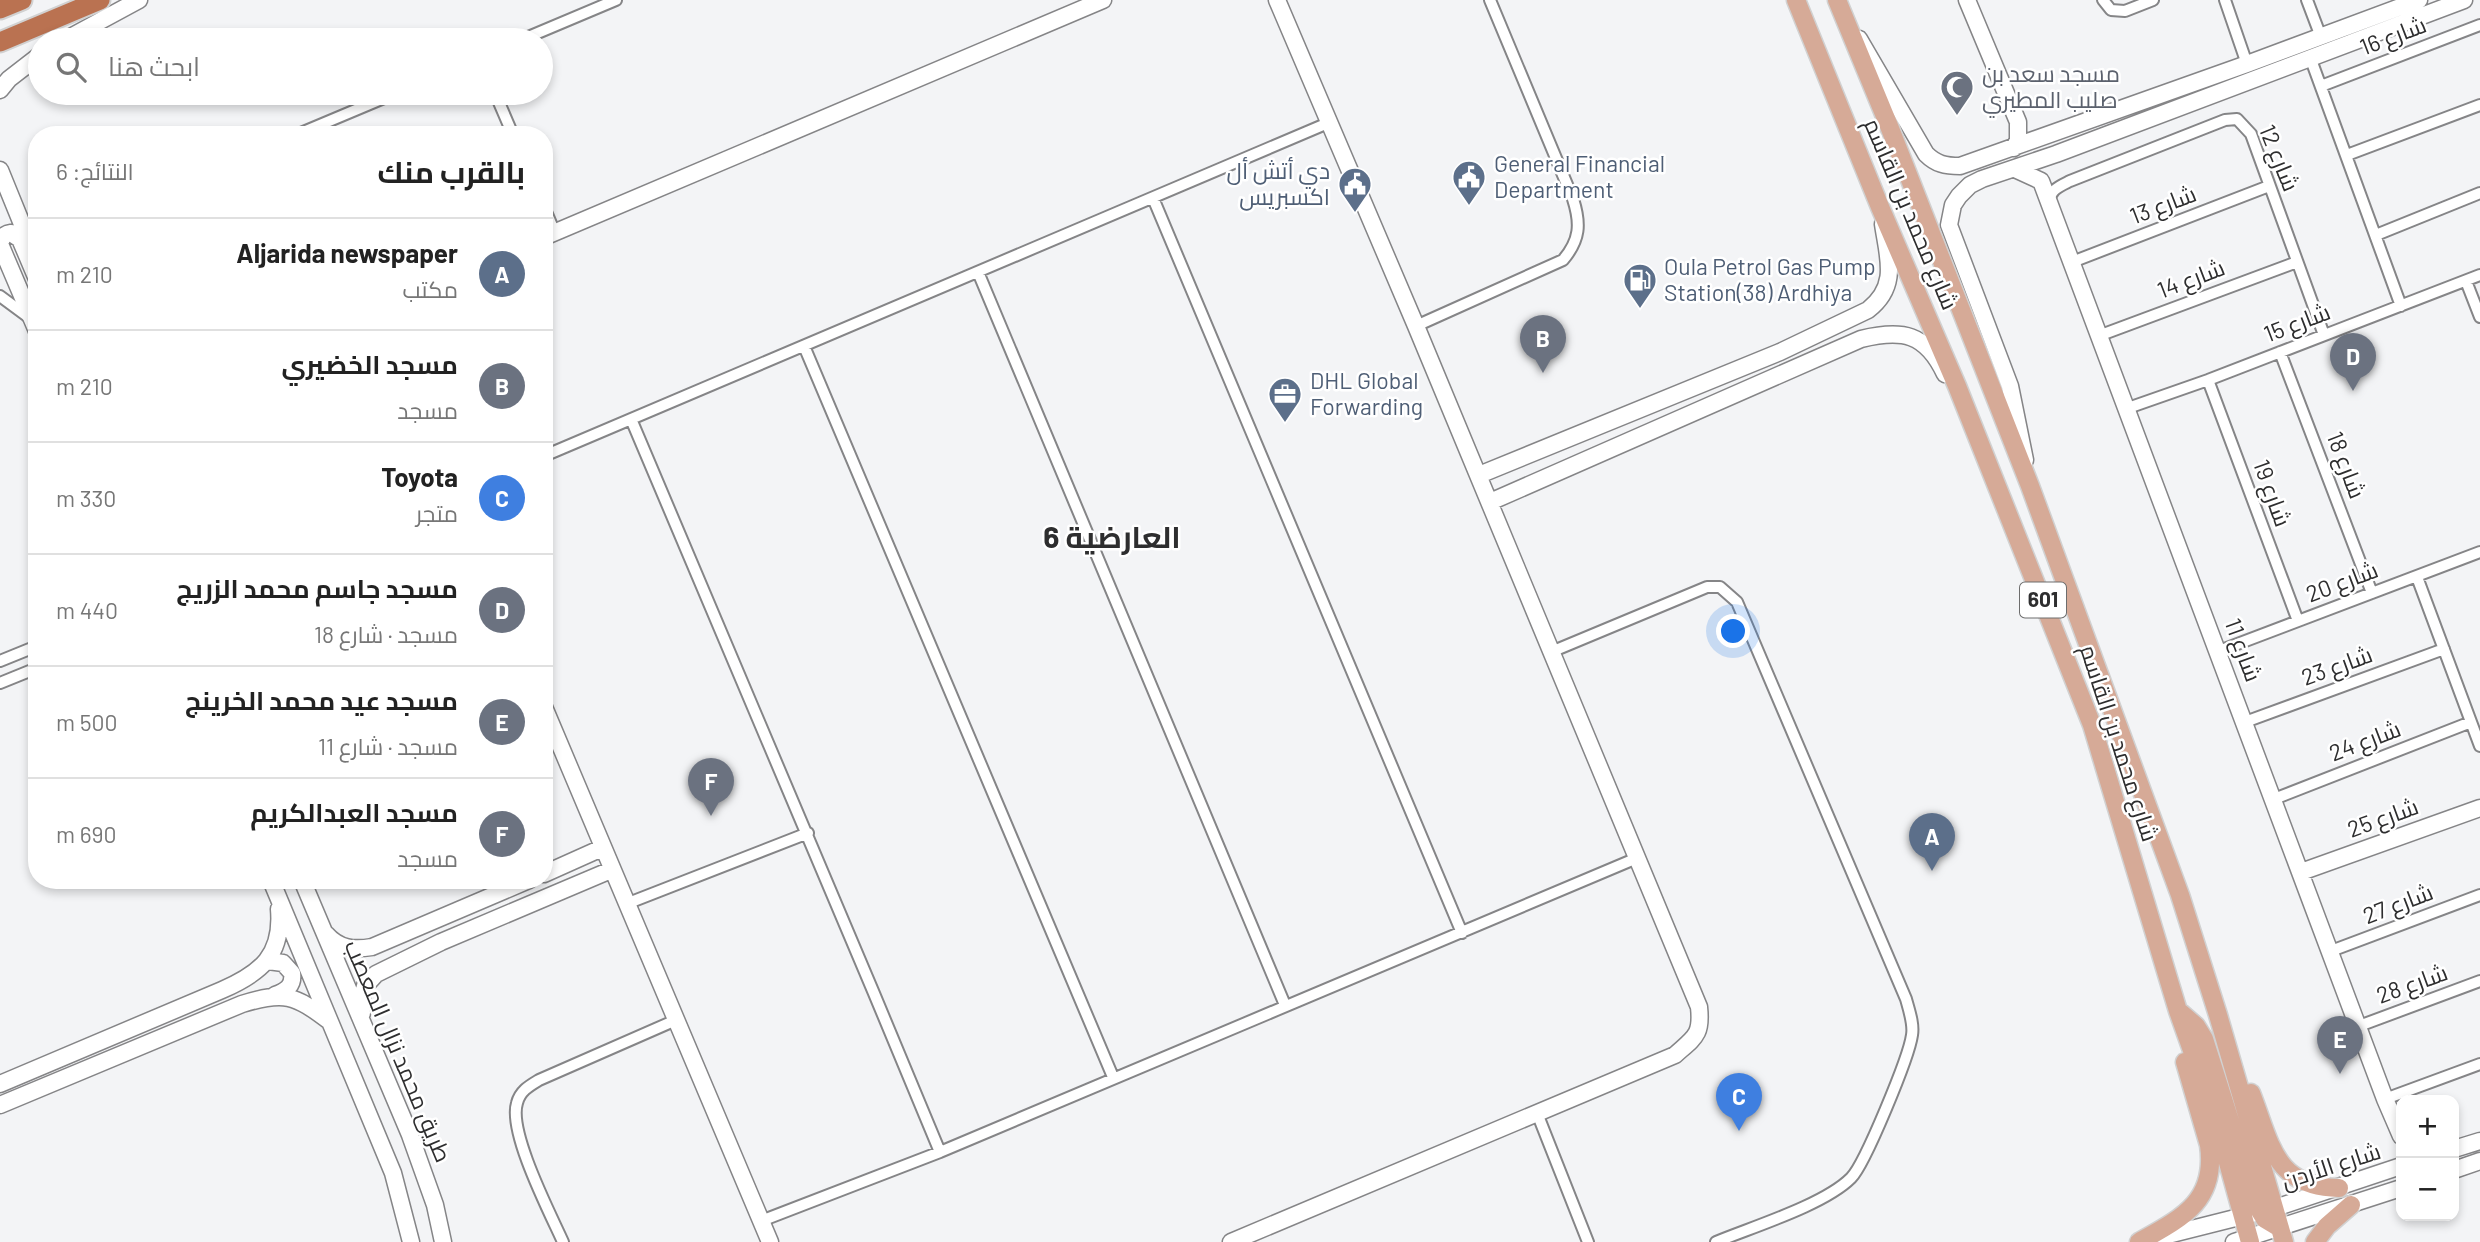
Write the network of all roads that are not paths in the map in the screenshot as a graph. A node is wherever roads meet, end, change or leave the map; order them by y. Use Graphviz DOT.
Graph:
graph roads {
  1 [pos="22,0"];
  2 [pos="100,0"];
  3 [pos="139,0"];
  4 [pos="616,0"];
  5 [pos="1102,0"];
  6 [pos="1277,0"];
  7 [pos="1490,0"];
  8 [pos="1796,0"];
  9 [pos="1967,0"];
  10 [pos="2103,0"];
  11 [pos="2153,0"];
  12 [pos="2225,0"];
  13 [pos="2307,0"];
  14 [pos="2419,0"];
  15 [pos="2464,0"];
  16 [pos="1838,2"];
  17 [pos="2393,5"];
  18 [pos="1073,6"];
  19 [pos="0,9"];
  20 [pos="2480,25"];
  21 [pos="33,28"];
  22 [pos="87,28"];
  23 [pos="549,28"];
  24 [pos="28,30"];
  25 [pos="2321,37"];
  26 [pos="0,42"];
  27 [pos="2310,57"];
  28 [pos="28,64"];
  29 [pos="2247,64"];
  30 [pos="2321,86"];
  31 [pos="0,90"];
  32 [pos="367,105"];
  33 [pos="500,105"];
  34 [pos="2480,106"];
  35 [pos="2018,122"];
  36 [pos="1328,123"];
  37 [pos="317,126"];
  38 [pos="509,126"];
  39 [pos="2052,135"];
  40 [pos="2014,148"];
  41 [pos="2061,152"];
  42 [pos="1998,154"];
  43 [pos="2347,155"];
  44 [pos="0,170"];
  45 [pos="2009,170"];
  46 [pos="2042,181"];
  47 [pos="2269,186"];
  48 [pos="2480,193"];
  49 [pos="1153,198"];
  50 [pos="2050,205"];
  51 [pos="1880,207"];
  52 [pos="553,234"];
  53 [pos="2376,235"];
  54 [pos="28,239"];
  55 [pos="0,244"];
  56 [pos="28,258"];
  57 [pos="2072,262"];
  58 [pos="2297,262"];
  59 [pos="978,272"];
  60 [pos="2480,275"];
  61 [pos="2466,281"];
  62 [pos="0,296"];
  63 [pos="2401,306"];
  64 [pos="28,311"];
  65 [pos="2480,317"];
  66 [pos="1849,319"];
  67 [pos="28,320"];
  68 [pos="1416,326"];
  69 [pos="2101,335"];
  70 [pos="2324,335"];
  71 [pos="1861,339"];
  72 [pos="804,346"];
  73 [pos="2280,352"];
  74 [pos="2208,380"];
  75 [pos="2128,408"];
  76 [pos="631,419"];
  77 [pos="553,452"];
  78 [pos="1479,475"];
  79 [pos="2030,486"];
  80 [pos="1490,502"];
  81 [pos="2480,552"];
  82 [pos="2417,576"];
  83 [pos="2372,593"];
  84 [pos="2045,603"];
  85 [pos="2298,621"];
  86 [pos="2444,649"];
  87 [pos="28,650"];
  88 [pos="2219,651"];
  89 [pos="1551,652"];
  90 [pos="0,661"];
  91 [pos="28,672"];
  92 [pos="0,683"];
  93 [pos="2245,722"];
  94 [pos="2471,722"];
  95 [pos="2092,726"];
  96 [pos="553,728"];
  97 [pos="2480,746"];
  98 [pos="2274,799"];
  99 [pos="2480,808"];
  100 [pos="808,833"];
  101 [pos="602,848"];
  102 [pos="1637,858"];
  103 [pos="553,870"];
  104 [pos="611,870"];
  105 [pos="2301,872"];
  106 [pos="275,889"];
  107 [pos="306,889"];
  108 [pos="509,889"];
  109 [pos="2180,895"];
  110 [pos="2480,895"];
  111 [pos="278,896"];
  112 [pos="626,904"];
  113 [pos="434,922"];
  114 [pos="322,929"];
  115 [pos="1462,933"];
  116 [pos="442,942"];
  117 [pos="2331,951"];
  118 [pos="268,961"];
  119 [pos="2480,981"];
  120 [pos="275,995"];
  121 [pos="1285,1005"];
  122 [pos="2178,1011"];
  123 [pos="2218,1015"];
  124 [pos="676,1020"];
  125 [pos="329,1021"];
  126 [pos="363,1024"];
  127 [pos="2358,1026"];
  128 [pos="2480,1064"];
  129 [pos="1114,1077"];
  130 [pos="0,1084"];
  131 [pos="2385,1099"];
  132 [pos="0,1105"];
  133 [pos="1537,1112"];
  134 [pos="2396,1125"];
  135 [pos="2480,1141"];
  136 [pos="2459,1147"];
  137 [pos="940,1152"];
  138 [pos="2480,1161"];
  139 [pos="2396,1168"];
  140 [pos="2459,1168"];
  141 [pos="2339,1188"];
  142 [pos="2396,1190"];
  143 [pos="2351,1205"];
  144 [pos="2260,1212"];
  145 [pos="761,1221"];
  146 [pos="2282,1235"];
  147 [pos="2251,1240"];
  148 [pos="411,1242"];
  149 [pos="443,1242"];
  150 [pos="563,1242"];
  151 [pos="770,1242"];
  152 [pos="1231,1242"];
  153 [pos="1588,1242"];
  154 [pos="1716,1242"];
  155 [pos="2140,1242"];
  156 [pos="2315,1242"];
  1 -- 19 [label="highway"];
  2 -- 21 [label="highway"];
  3 -- 22 [label="street"];
  4 -- 23 [label="street"];
  5 -- 18 [label="street"];
  6 -- 36 [label="street"];
  7 -- 68 [label="street"];
  8 -- 51 [label="main road, شارع محمد بن القاسم / 601"];
  9 -- 35 [label="street"];
  10 -- 11 [label="street"];
  12 -- 29 [label="street"];
  13 -- 25 [label="street"];
  14 -- 17 [label="street"];
  15 -- 27 [label="street"];
  16 -- 42 [label="street"];
  16 -- 79 [label="main road, شارع محمد بن القاسم / 601"];
  17 -- 25 [label="street"];
  18 -- 52 [label="street"];
  20 -- 30 [label="street, شارع 16"];
  24 -- 26 [label="highway"];
  25 -- 29 [label="street"];
  27 -- 30 [label="street"];
  27 -- 41 [label="street"];
  28 -- 31 [label="street"];
  29 -- 39 [label="street"];
  30 -- 43 [label="street"];
  32 -- 37 [label="street"];
  33 -- 38 [label="street"];
  34 -- 43 [label="street"];
  35 -- 39 [label="street"];
  35 -- 40 [label="street"];
  36 -- 49 [label="street"];
  36 -- 68 [label="street"];
  39 -- 40 [label="street"];
  39 -- 41 [label="street"];
  40 -- 42 [label="street"];
  41 -- 45 [label="street"];
  41 -- 46 [label="street"];
  42 -- 45 [label="street"];
  43 -- 53 [label="street"];
  44 -- 54 [label="street"];
  45 -- 46 [label="street"];
  45 -- 79 [label="street"];
  46 -- 50 [label="street, شارع 11"];
  47 -- 50 [label="street, شارع 12"];
  47 -- 57 [label="street, شارع 13"];
  47 -- 58 [label="street, شارع 12"];
  48 -- 53 [label="street"];
  49 -- 59 [label="street"];
  49 -- 115 [label="street"];
  50 -- 57 [label="street, شارع 11"];
  51 -- 66 [label="street"];
  51 -- 84 [label="main road, شارع محمد بن القاسم / 601"];
  53 -- 63 [label="street"];
  55 -- 56 [label="street"];
  55 -- 64 [label="street"];
  57 -- 69 [label="street, شارع 11"];
  58 -- 69 [label="street, شارع 14"];
  58 -- 70 [label="street, شارع 12"];
  59 -- 72 [label="street"];
  59 -- 121 [label="street"];
  60 -- 61 [label="street, شارع 15"];
  61 -- 63 [label="street, شارع 15"];
  61 -- 65 [label="street"];
  62 -- 67 [label="street"];
  63 -- 70 [label="street, شارع 15"];
  66 -- 71 [label="street"];
  66 -- 78 [label="street"];
  68 -- 78 [label="street"];
  69 -- 75 [label="street, شارع 11"];
  70 -- 73 [label="street, شارع 15"];
  71 -- 80 [label="street"];
  71 -- 84 [label="street"];
  72 -- 76 [label="street"];
  72 -- 129 [label="street"];
  73 -- 74 [label="street, شارع 15"];
  73 -- 83 [label="street, شارع 18"];
  74 -- 75 [label="street, شارع 15"];
  74 -- 85 [label="street, شارع 19"];
  75 -- 88 [label="street, شارع 11"];
  76 -- 77 [label="street"];
  76 -- 100 [label="street"];
  78 -- 80 [label="street"];
  79 -- 109 [label="main road, شارع محمد بن القاسم / 601"];
  80 -- 89 [label="street"];
  81 -- 82 [label="street, شارع 20"];
  82 -- 83 [label="street, شارع 20"];
  82 -- 86 [label="street"];
  83 -- 85 [label="street, شارع 20"];
  84 -- 95 [label="main road, شارع محمد بن القاسم / 601"];
  85 -- 88 [label="street, شارع 20"];
  86 -- 93 [label="street, شارع 23"];
  86 -- 94 [label="street"];
  87 -- 90 [label="street"];
  88 -- 93 [label="street, شارع 11"];
  89 -- 102 [label="street"];
  89 -- 154 [label="street"];
  91 -- 92 [label="street"];
  93 -- 98 [label="street, شارع 11"];
  94 -- 97 [label="street"];
  94 -- 98 [label="street, شارع 24"];
  95 -- 109 [label="main road"];
  95 -- 122 [label="main road, شارع محمد بن القاسم / 601"];
  96 -- 101 [label="street"];
  98 -- 105 [label="street, شارع 11"];
  99 -- 105 [label="street, شارع 25"];
  100 -- 112 [label="street"];
  100 -- 137 [label="street"];
  101 -- 103 [label="street"];
  101 -- 104 [label="street"];
  102 -- 115 [label="street"];
  102 -- 133 [label="street"];
  104 -- 112 [label="street"];
  104 -- 116 [label="street"];
  105 -- 117 [label="street, شارع 11"];
  106 -- 111 [label="street"];
  107 -- 114 [label="street, طريق محمد نزال المعصب"];
  108 -- 113 [label="street"];
  109 -- 123 [label="main road, شارع محمد بن القاسم / 601"];
  110 -- 117 [label="street, شارع 27"];
  111 -- 118 [label="street"];
  111 -- 125 [label="street"];
  112 -- 124 [label="street"];
  113 -- 114 [label="street"];
  113 -- 116 [label="street"];
  114 -- 126 [label="street, طريق محمد نزال المعصب"];
  115 -- 121 [label="street"];
  116 -- 126 [label="street"];
  117 -- 127 [label="street, شارع 11"];
  118 -- 120 [label="street"];
  118 -- 130 [label="street"];
  119 -- 127 [label="street, شارع 28"];
  120 -- 125 [label="street"];
  120 -- 132 [label="street"];
  121 -- 129 [label="street"];
  122 -- 144 [label="main road"];
  122 -- 155 [label="main road, شارع محمد بن القاسم"];
  123 -- 141 [label="main road"];
  123 -- 144 [label="main road, شارع محمد بن القاسم / 601"];
  124 -- 145 [label="street"];
  124 -- 150 [label="street"];
  125 -- 148 [label="street"];
  126 -- 149 [label="street, طريق محمد نزال المعصب"];
  127 -- 131 [label="street, شارع 11"];
  128 -- 131 [label="street"];
  129 -- 137 [label="street"];
  131 -- 134 [label="street, شارع 11"];
  133 -- 152 [label="street"];
  133 -- 153 [label="street"];
  135 -- 136 [label="street"];
  137 -- 145 [label="street"];
  138 -- 140 [label="street"];
  139 -- 141 [label="street, شارع الأردن"];
  141 -- 144 [label="street, شارع الأردن"];
  142 -- 143 [label="street, شارع الأردن"];
  143 -- 146 [label="street, شارع الأردن"];
  143 -- 156 [label="main road"];
  144 -- 146 [label="main road"];
  144 -- 147 [label="main road"];
  144 -- 155 [label="street, شارع الأردن"];
  145 -- 151 [label="street"];
  146 -- 147 [label="street, شارع الأردن"];
}
